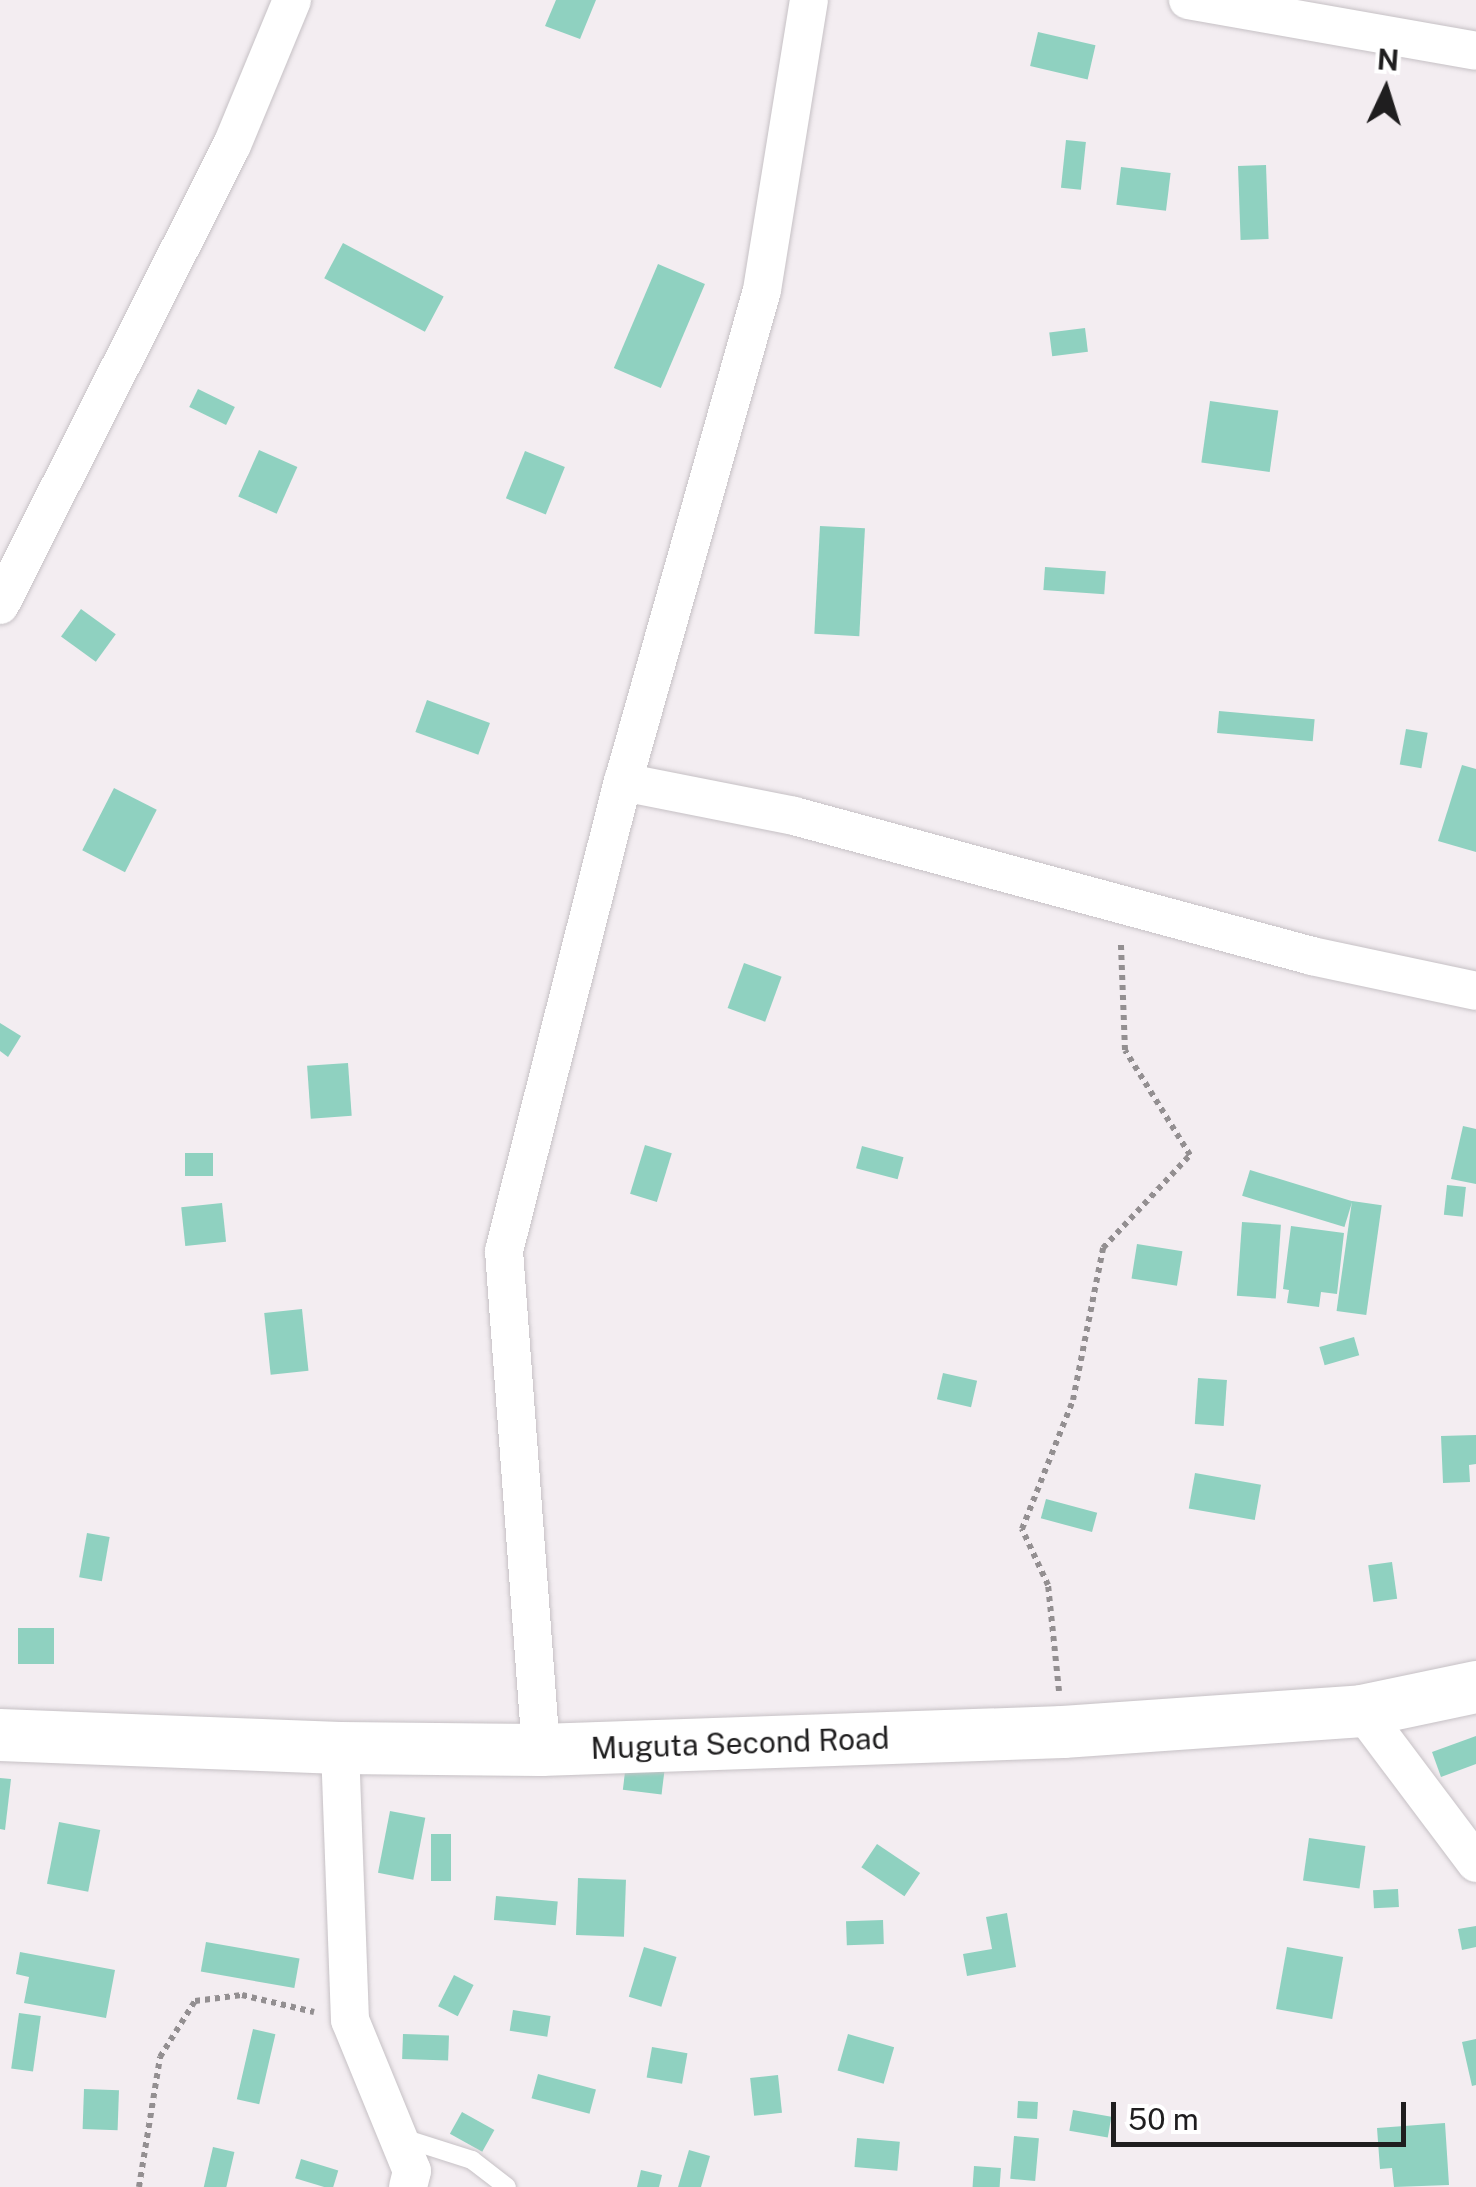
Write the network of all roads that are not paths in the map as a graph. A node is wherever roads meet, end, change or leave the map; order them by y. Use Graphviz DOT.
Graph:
graph roads {
  1 [pos="292,0"];
  2 [pos="809,0"];
  3 [pos="1188,0"];
  4 [pos="1476,51"];
  5 [pos="0,605"];
  6 [pos="624,782"];
  7 [pos="1476,992"];
  8 [pos="1476,1688"];
  9 [pos="1362,1711"];
  10 [pos="0,1735"];
  11 [pos="340,1748"];
  12 [pos="541,1750"];
  13 [pos="1476,1863"];
  14 [pos="398,2136"];
  15 [pos="408,2187"];
  16 [pos="506,2187"];
  1 -- 5 [label="street"];
  2 -- 6 [label="street"];
  3 -- 4 [label="street"];
  6 -- 7 [label="street"];
  6 -- 12 [label="street"];
  8 -- 9 [label="street, Muguta Second Road"];
  9 -- 12 [label="street, Muguta Second Road"];
  9 -- 13 [label="street"];
  10 -- 11 [label="street, Muguta Second Road"];
  11 -- 12 [label="street, Muguta Second Road"];
  11 -- 14 [label="street"];
  14 -- 15 [label="street"];
  14 -- 16 [label="lane"];
}
